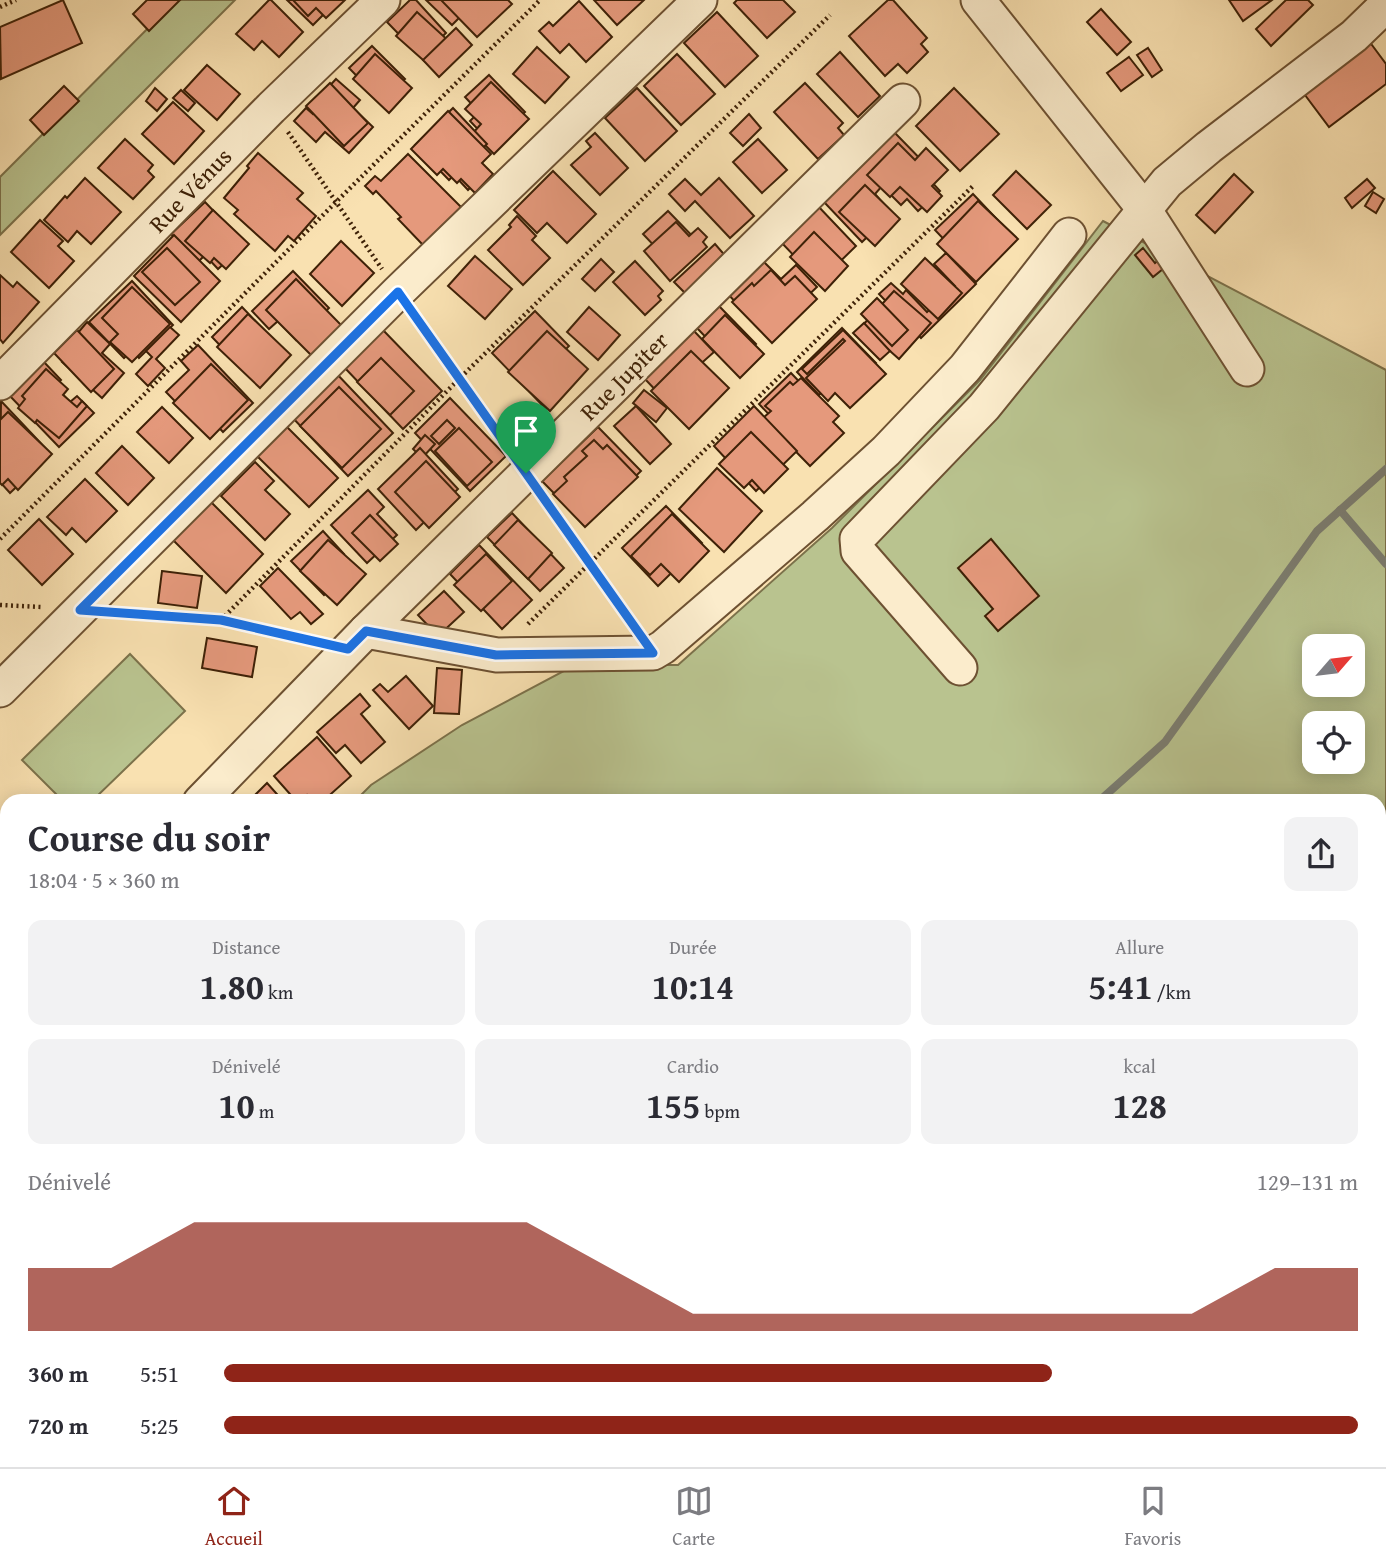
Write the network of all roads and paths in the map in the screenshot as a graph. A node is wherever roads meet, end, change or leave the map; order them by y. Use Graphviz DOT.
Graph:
graph roads {
  1 [pos="16,0"];
  2 [pos="383,0"];
  3 [pos="540,0"];
  4 [pos="700,0"];
  5 [pos="978,0"];
  6 [pos="1386,5"];
  7 [pos="0,7"];
  8 [pos="830,15"];
  9 [pos="902,101"];
  10 [pos="271,107"];
  11 [pos="974,185"];
  12 [pos="336,202"];
  13 [pos="1144,209"];
  14 [pos="1069,234"];
  15 [pos="398,292"];
  16 [pos="1247,369"];
  17 [pos="459,379"];
  18 [pos="0,383"];
  19 [pos="526,473"];
  20 [pos="0,539"];
  21 [pos="590,563"];
  22 [pos="0,604"];
  23 [pos="80,610"];
  24 [pos="221,620"];
  25 [pos="357,640"];
  26 [pos="653,653"];
  27 [pos="496,655"];
  28 [pos="960,668"];
  29 [pos="0,690"];
  30 [pos="208,794"];
  1 -- 7 [label="path"];
  2 -- 10 [label="street, Rue Vénus"];
  3 -- 12 [label="path"];
  4 -- 15 [label="street"];
  5 -- 13 [label="street"];
  6 -- 13 [label="street"];
  8 -- 17 [label="path"];
  9 -- 19 [label="street, Rue Jupiter"];
  10 -- 12 [label="path"];
  10 -- 18 [label="street, Rue Vénus"];
  11 -- 21 [label="path"];
  12 -- 15 [label="path"];
  12 -- 20 [label="path"];
  13 -- 16 [label="street"];
  13 -- 28 [label="street"];
  14 -- 26 [label="street"];
  15 -- 17 [label="path"];
  15 -- 23 [label="street"];
  17 -- 19 [label="path"];
  17 -- 24 [label="path"];
  19 -- 21 [label="path"];
  19 -- 25 [label="street, Rue Jupiter"];
  21 -- 26 [label="path"];
  21 -- 27 [label="path"];
  22 -- 23 [label="path"];
  23 -- 24 [label="path"];
  23 -- 29 [label="street"];
  24 -- 25 [label="path"];
  25 -- 27 [label="street"];
  25 -- 30 [label="street, Rue Jupiter"];
  26 -- 27 [label="street"];
}
